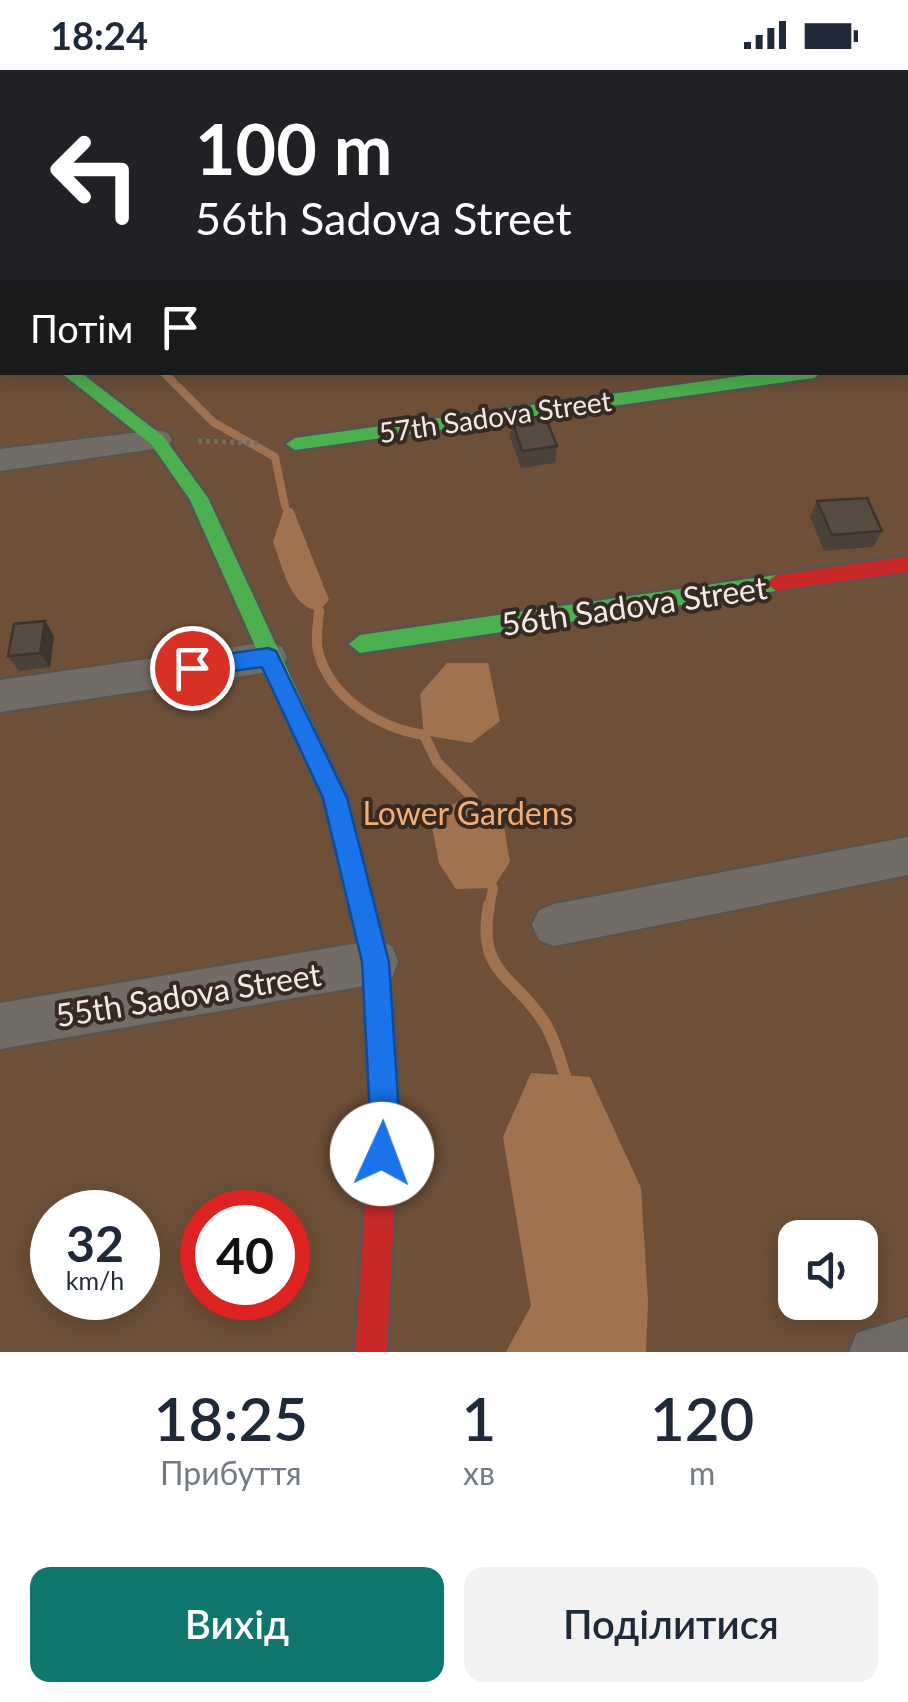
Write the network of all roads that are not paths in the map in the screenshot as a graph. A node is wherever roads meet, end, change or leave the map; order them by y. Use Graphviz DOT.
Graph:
graph roads {
  1 [pos="72,375"];
  2 [pos="792,375"];
  3 [pos="157,440"];
  4 [pos="283,443"];
  5 [pos="0,460"];
  6 [pos="908,564"];
  7 [pos="360,644"];
  8 [pos="268,657"];
  9 [pos="0,696"];
  10 [pos="908,856"];
  11 [pos="554,925"];
  12 [pos="376,962"];
  13 [pos="0,1026"];
  14 [pos="908,1344"];
  15 [pos="371,1352"];
  16 [pos="876,1352"];
  1 -- 3 [label="street"];
  2 -- 4 [label="street, 57th Sadova Street"];
  3 -- 5 [label="street"];
  3 -- 8 [label="street"];
  6 -- 7 [label="street, 56th Sadova Street"];
  8 -- 9 [label="street"];
  8 -- 12 [label="street"];
  10 -- 11 [label="street"];
  12 -- 13 [label="street, 55th Sadova Street"];
  12 -- 15 [label="street"];
  14 -- 16 [label="street"];
}
